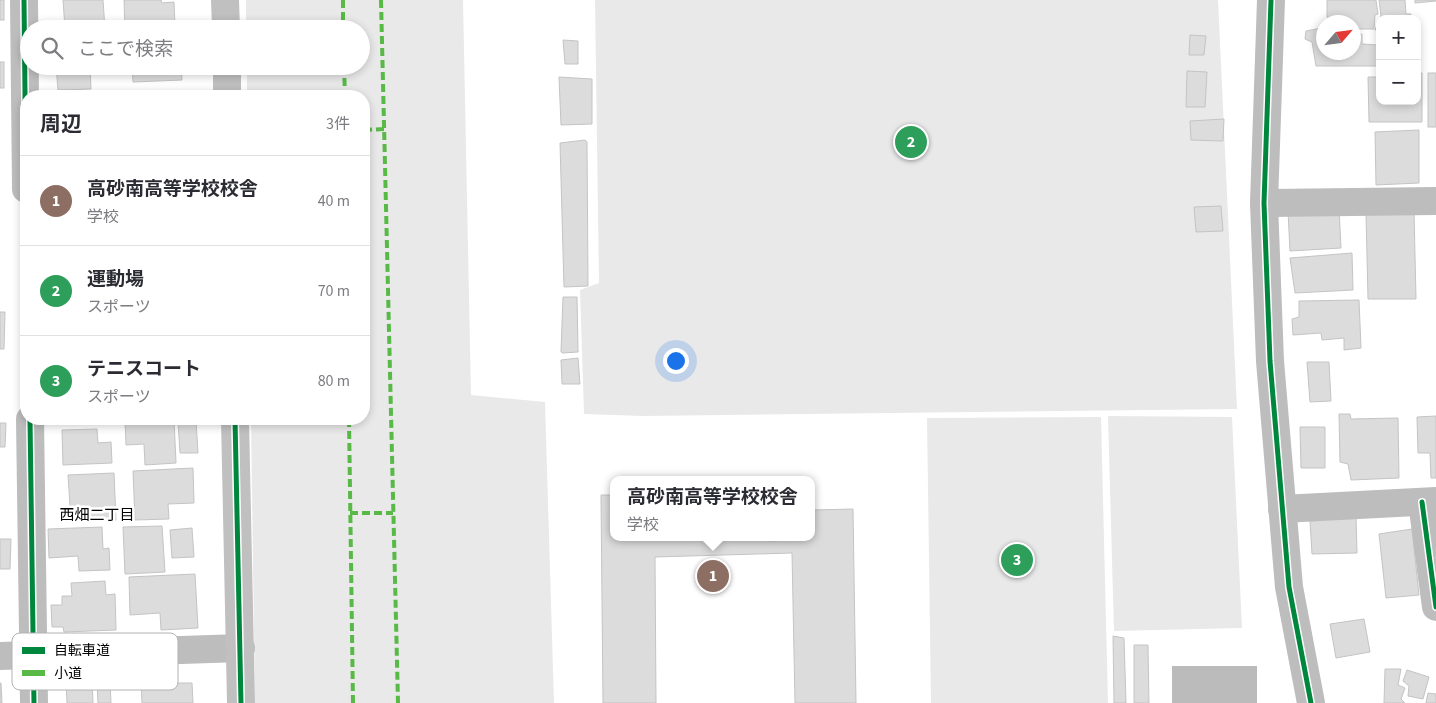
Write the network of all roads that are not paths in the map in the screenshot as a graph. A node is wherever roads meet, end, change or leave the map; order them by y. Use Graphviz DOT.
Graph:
graph roads {
  1 [pos="24,0"];
  2 [pos="225,0"];
  3 [pos="1271,0"];
  4 [pos="24,20"];
  5 [pos="226,20"];
  6 [pos="25,75"];
  7 [pos="227,75"];
  8 [pos="25,90"];
  9 [pos="228,90"];
  10 [pos="1436,201"];
  11 [pos="1264,203"];
  12 [pos="30,425"];
  13 [pos="235,425"];
  14 [pos="1429,502"];
  15 [pos="1282,509"];
  16 [pos="1436,607"];
  17 [pos="33,633"];
  18 [pos="240,648"];
  19 [pos="178,650"];
  20 [pos="34,690"];
  21 [pos="34,703"];
  22 [pos="241,703"];
  23 [pos="1311,703"];
  1 -- 4 [label="street"];
  2 -- 5 [label="street"];
  3 -- 11 [label="street"];
  6 -- 8 [label="street"];
  7 -- 9 [label="street"];
  10 -- 11 [label="street"];
  11 -- 15 [label="street"];
  12 -- 17 [label="street"];
  13 -- 18 [label="street"];
  14 -- 15 [label="street"];
  14 -- 16 [label="street"];
  15 -- 23 [label="street"];
  18 -- 19 [label="street"];
  18 -- 22 [label="street"];
  20 -- 21 [label="street"];
}
